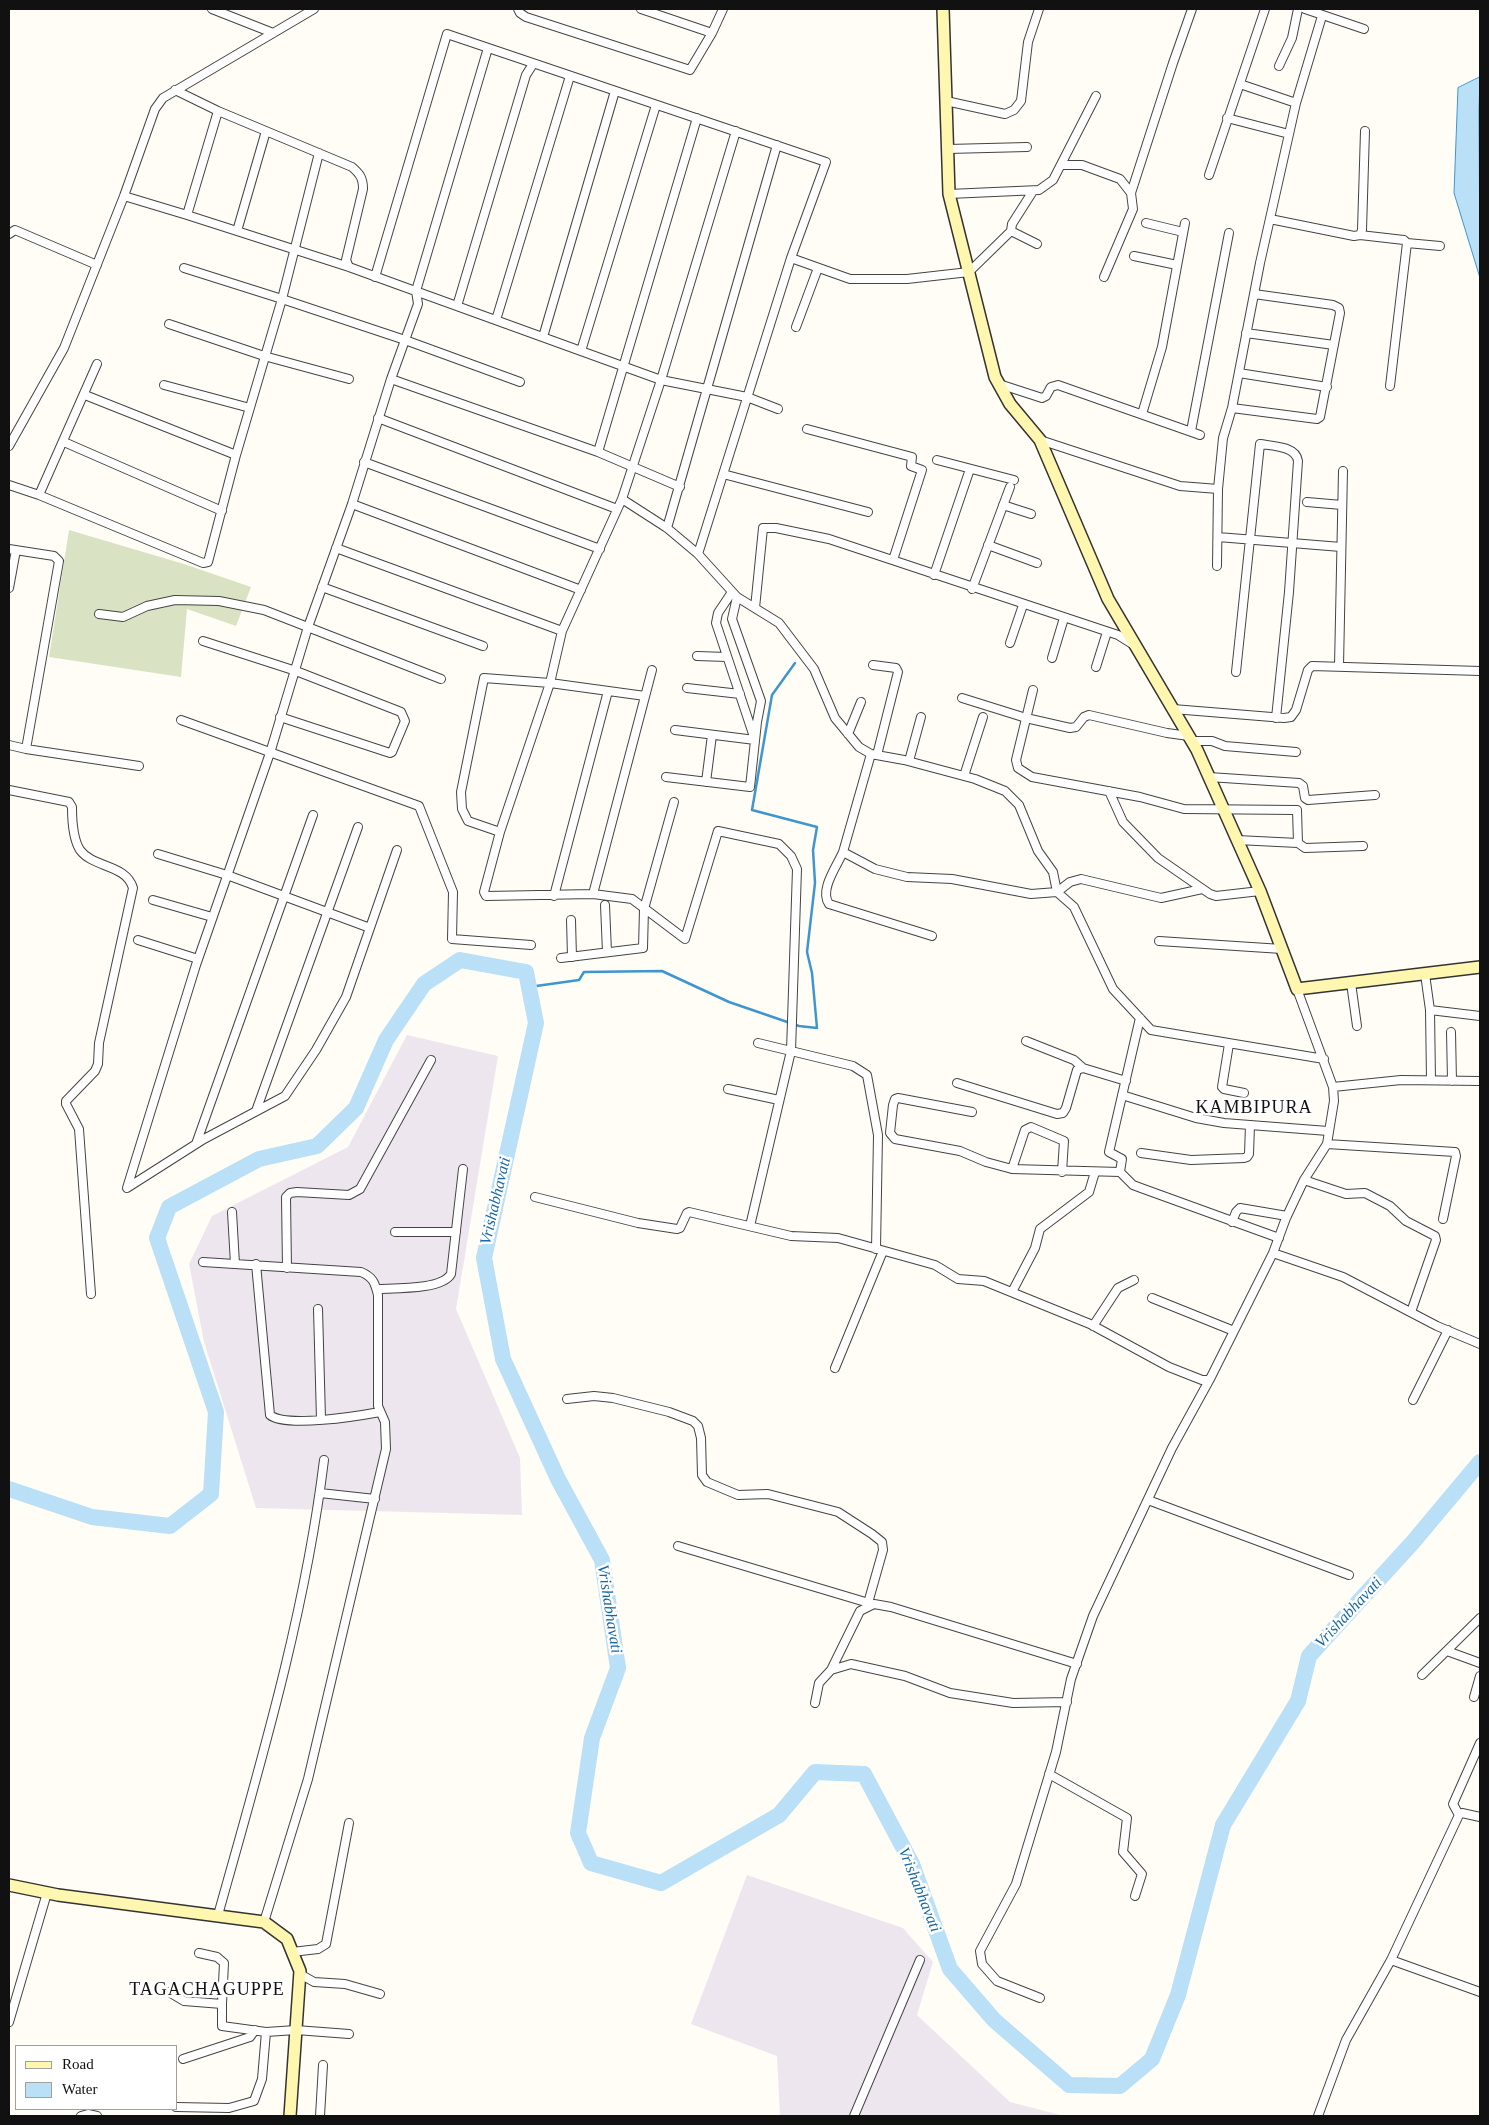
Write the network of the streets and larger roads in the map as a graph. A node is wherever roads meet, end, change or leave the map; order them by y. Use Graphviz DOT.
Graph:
graph roads {
  1 [pos="212,9"];
  2 [pos="314,9"];
  3 [pos="518,9"];
  4 [pos="641,9"];
  5 [pos="723,9"];
  6 [pos="943,9"];
  7 [pos="1039,9"];
  8 [pos="1192,9"];
  9 [pos="1265,9"];
  10 [pos="1298,9"];
  11 [pos="1306,9"];
  12 [pos="1322,16"];
  13 [pos="1364,29"];
  14 [pos="712,32"];
  15 [pos="273,33"];
  16 [pos="488,48"];
  17 [pos="533,64"];
  18 [pos="1279,66"];
  19 [pos="570,76"];
  20 [pos="1240,84"];
  21 [pos="175,90"];
  22 [pos="615,91"];
  23 [pos="1096,96"];
  24 [pos="946,101"];
  25 [pos="1296,103"];
  26 [pos="656,105"];
  27 [pos="218,111"];
  28 [pos="697,118"];
  29 [pos="1227,118"];
  30 [pos="266,131"];
  31 [pos="736,131"];
  32 [pos="1365,131"];
  33 [pos="1289,134"];
  34 [pos="777,145"];
  35 [pos="1027,147"];
  36 [pos="948,150"];
  37 [pos="319,153"];
  38 [pos="1061,165"];
  39 [pos="1209,175"];
  40 [pos="1033,191"];
  41 [pos="1131,193"];
  42 [pos="949,194"];
  43 [pos="124,196"];
  44 [pos="186,214"];
  45 [pos="1270,219"];
  46 [pos="1146,223"];
  47 [pos="1185,223"];
  48 [pos="237,231"];
  49 [pos="1011,231"];
  50 [pos="1183,232"];
  51 [pos="9,234"];
  52 [pos="1229,234"];
  53 [pos="1360,235"];
  54 [pos="1407,242"];
  55 [pos="1037,244"];
  56 [pos="1440,246"];
  57 [pos="294,250"];
  58 [pos="1134,256"];
  59 [pos="791,258"];
  60 [pos="97,264"];
  61 [pos="1177,265"];
  62 [pos="349,267"];
  63 [pos="184,268"];
  64 [pos="818,268"];
  65 [pos="969,272"];
  66 [pos="375,277"];
  67 [pos="1104,277"];
  68 [pos="416,292"];
  69 [pos="1254,294"];
  70 [pos="282,299"];
  71 [pos="457,306"];
  72 [pos="496,320"];
  73 [pos="169,324"];
  74 [pos="796,327"];
  75 [pos="1246,333"];
  76 [pos="542,337"];
  77 [pos="406,340"];
  78 [pos="1334,345"];
  79 [pos="581,351"];
  80 [pos="264,356"];
  81 [pos="97,364"];
  82 [pos="622,366"];
  83 [pos="1239,373"];
  84 [pos="349,378"];
  85 [pos="391,379"];
  86 [pos="661,380"];
  87 [pos="520,382"];
  88 [pos="999,384"];
  89 [pos="164,385"];
  90 [pos="1390,386"];
  91 [pos="1327,387"];
  92 [pos="707,391"];
  93 [pos="85,394"];
  94 [pos="747,397"];
  95 [pos="250,408"];
  96 [pos="1232,408"];
  97 [pos="778,409"];
  98 [pos="1142,414"];
  99 [pos="378,418"];
  100 [pos="807,429"];
  101 [pos="1191,431"];
  102 [pos="1200,435"];
  103 [pos="1040,440"];
  104 [pos="64,442"];
  105 [pos="9,446"];
  106 [pos="598,452"];
  107 [pos="236,455"];
  108 [pos="937,460"];
  109 [pos="364,462"];
  110 [pos="632,466"];
  111 [pos="970,469"];
  112 [pos="1343,470"];
  113 [pos="723,474"];
  114 [pos="9,485"];
  115 [pos="680,487"];
  116 [pos="1218,489"];
  117 [pos="39,495"];
  118 [pos="622,499"];
  119 [pos="1307,502"];
  120 [pos="352,504"];
  121 [pos="1003,505"];
  122 [pos="1342,505"];
  123 [pos="617,508"];
  124 [pos="222,511"];
  125 [pos="868,512"];
  126 [pos="1030,514"];
  127 [pos="668,528"];
  128 [pos="1218,537"];
  129 [pos="1250,539"];
  130 [pos="1292,542"];
  131 [pos="988,545"];
  132 [pos="1341,547"];
  133 [pos="336,548"];
  134 [pos="600,549"];
  135 [pos="12,550"];
  136 [pos="698,554"];
  137 [pos="892,560"];
  138 [pos="1037,563"];
  139 [pos="1217,566"];
  140 [pos="934,575"];
  141 [pos="9,588"];
  142 [pos="322,588"];
  143 [pos="972,588"];
  144 [pos="581,590"];
  145 [pos="734,594"];
  146 [pos="1023,605"];
  147 [pos="755,608"];
  148 [pos="99,614"];
  149 [pos="1064,618"];
  150 [pos="308,627"];
  151 [pos="562,632"];
  152 [pos="1106,632"];
  153 [pos="202,642"];
  154 [pos="1010,643"];
  155 [pos="483,646"];
  156 [pos="1136,646"];
  157 [pos="697,656"];
  158 [pos="727,657"];
  159 [pos="1052,658"];
  160 [pos="873,664"];
  161 [pos="1339,666"];
  162 [pos="1096,667"];
  163 [pos="652,670"];
  164 [pos="1480,670"];
  165 [pos="294,671"];
  166 [pos="1236,672"];
  167 [pos="441,679"];
  168 [pos="550,683"];
  169 [pos="687,688"];
  170 [pos="608,690"];
  171 [pos="1034,690"];
  172 [pos="740,694"];
  173 [pos="645,696"];
  174 [pos="962,698"];
  175 [pos="861,702"];
  176 [pos="1172,708"];
  177 [pos="280,717"];
  178 [pos="921,717"];
  179 [pos="983,717"];
  180 [pos="1026,718"];
  181 [pos="1276,718"];
  182 [pos="181,720"];
  183 [pos="675,730"];
  184 [pos="848,734"];
  185 [pos="712,735"];
  186 [pos="1190,738"];
  187 [pos="755,740"];
  188 [pos="9,745"];
  189 [pos="26,749"];
  190 [pos="1296,752"];
  191 [pos="270,753"];
  192 [pos="874,755"];
  193 [pos="909,761"];
  194 [pos="139,766"];
  195 [pos="964,776"];
  196 [pos="666,777"];
  197 [pos="1209,778"];
  198 [pos="706,782"];
  199 [pos="9,790"];
  200 [pos="1109,791"];
  201 [pos="1375,795"];
  202 [pos="674,802"];
  203 [pos="1224,809"];
  204 [pos="313,815"];
  205 [pos="358,827"];
  206 [pos="500,832"];
  207 [pos="1237,840"];
  208 [pos="1298,843"];
  209 [pos="1363,846"];
  210 [pos="397,850"];
  211 [pos="843,852"];
  212 [pos="158,854"];
  213 [pos="227,875"];
  214 [pos="1202,889"];
  215 [pos="1260,891"];
  216 [pos="1057,892"];
  217 [pos="593,894"];
  218 [pos="554,896"];
  219 [pos="284,897"];
  220 [pos="153,900"];
  221 [pos="605,905"];
  222 [pos="644,908"];
  223 [pos="328,911"];
  224 [pos="212,917"];
  225 [pos="571,920"];
  226 [pos="370,928"];
  227 [pos="932,936"];
  228 [pos="138,940"];
  229 [pos="1159,941"];
  230 [pos="531,945"];
  231 [pos="1282,948"];
  232 [pos="607,952"];
  233 [pos="572,956"];
  234 [pos="561,958"];
  235 [pos="198,959"];
  236 [pos="1480,967"];
  237 [pos="1425,974"];
  238 [pos="1351,983"];
  239 [pos="1297,989"];
  240 [pos="1430,1010"];
  241 [pos="1480,1016"];
  242 [pos="1140,1018"];
  243 [pos="1357,1026"];
  244 [pos="1451,1032"];
  245 [pos="1026,1041"];
  246 [pos="758,1044"];
  247 [pos="1229,1044"];
  248 [pos="791,1051"];
  249 [pos="1324,1059"];
  250 [pos="431,1060"];
  251 [pos="1083,1068"];
  252 [pos="1431,1080"];
  253 [pos="1126,1081"];
  254 [pos="1452,1081"];
  255 [pos="1480,1081"];
  256 [pos="957,1083"];
  257 [pos="1333,1087"];
  258 [pos="728,1089"];
  259 [pos="1244,1093"];
  260 [pos="1122,1095"];
  261 [pos="779,1100"];
  262 [pos="256,1111"];
  263 [pos="972,1112"];
  264 [pos="1250,1125"];
  265 [pos="1328,1131"];
  266 [pos="196,1144"];
  267 [pos="1327,1144"];
  268 [pos="1141,1153"];
  269 [pos="463,1169"];
  270 [pos="1012,1169"];
  271 [pos="1062,1172"];
  272 [pos="1095,1172"];
  273 [pos="1120,1172"];
  274 [pos="1304,1180"];
  275 [pos="534,1197"];
  276 [pos="232,1212"];
  277 [pos="1288,1216"];
  278 [pos="1443,1219"];
  279 [pos="1232,1222"];
  280 [pos="750,1226"];
  281 [pos="395,1232"];
  282 [pos="456,1232"];
  283 [pos="1279,1238"];
  284 [pos="880,1250"];
  285 [pos="1273,1253"];
  286 [pos="202,1262"];
  287 [pos="235,1264"];
  288 [pos="256,1264"];
  289 [pos="287,1268"];
  290 [pos="1134,1280"];
  291 [pos="377,1289"];
  292 [pos="1012,1292"];
  293 [pos="91,1294"];
  294 [pos="1152,1298"];
  295 [pos="318,1309"];
  296 [pos="1411,1312"];
  297 [pos="1093,1326"];
  298 [pos="1448,1330"];
  299 [pos="1234,1331"];
  300 [pos="1480,1344"];
  301 [pos="836,1368"];
  302 [pos="1208,1380"];
  303 [pos="567,1399"];
  304 [pos="1413,1400"];
  305 [pos="380,1412"];
  306 [pos="321,1419"];
  307 [pos="324,1460"];
  308 [pos="320,1493"];
  309 [pos="374,1499"];
  310 [pos="1148,1500"];
  311 [pos="678,1546"];
  312 [pos="1349,1575"];
  313 [pos="871,1604"];
  314 [pos="1480,1618"];
  315 [pos="1447,1651"];
  316 [pos="1480,1663"];
  317 [pos="1077,1664"];
  318 [pos="831,1670"];
  319 [pos="1422,1675"];
  320 [pos="1480,1676"];
  321 [pos="1474,1697"];
  322 [pos="1067,1702"];
  323 [pos="815,1703"];
  324 [pos="1480,1743"];
  325 [pos="1049,1774"];
  326 [pos="1459,1815"];
  327 [pos="1480,1817"];
  328 [pos="349,1822"];
  329 [pos="9,1885"];
  330 [pos="47,1893"];
  331 [pos="1135,1896"];
  332 [pos="218,1915"];
  333 [pos="264,1922"];
  334 [pos="292,1952"];
  335 [pos="199,1953"];
  336 [pos="920,1960"];
  337 [pos="1392,1960"];
  338 [pos="300,1974"];
  339 [pos="169,1992"];
  340 [pos="1480,1992"];
  341 [pos="380,1994"];
  342 [pos="1040,1998"];
  343 [pos="222,2004"];
  344 [pos="9,2022"];
  345 [pos="255,2030"];
  346 [pos="296,2030"];
  347 [pos="266,2032"];
  348 [pos="350,2034"];
  349 [pos="183,2059"];
  350 [pos="323,2065"];
  351 [pos="178,2107"];
  352 [pos="81,2116"];
  353 [pos="97,2116"];
  354 [pos="290,2116"];
  355 [pos="320,2116"];
  356 [pos="854,2116"];
  357 [pos="1318,2116"];
  1 -- 15 [label="street"];
  2 -- 15 [label="street"];
  3 -- 14 [label="street"];
  4 -- 14 [label="street"];
  5 -- 14 [label="street"];
  6 -- 24 [label="street"];
  7 -- 24 [label="street"];
  8 -- 41 [label="street"];
  9 -- 20 [label="street"];
  10 -- 18 [label="street"];
  11 -- 12 [label="street"];
  12 -- 13 [label="street"];
  12 -- 25 [label="street"];
  15 -- 21 [label="street"];
  16 -- 17 [label="street"];
  16 -- 66 [label="street"];
  16 -- 68 [label="street"];
  17 -- 19 [label="street"];
  17 -- 71 [label="street"];
  19 -- 22 [label="street"];
  19 -- 72 [label="street"];
  20 -- 25 [label="street"];
  20 -- 29 [label="street"];
  21 -- 27 [label="street"];
  21 -- 43 [label="street"];
  22 -- 26 [label="street"];
  22 -- 76 [label="street"];
  23 -- 38 [label="street"];
  24 -- 36 [label="street"];
  25 -- 33 [label="street"];
  26 -- 28 [label="street"];
  26 -- 79 [label="street"];
  27 -- 30 [label="street"];
  27 -- 44 [label="street"];
  28 -- 31 [label="street"];
  28 -- 82 [label="street"];
  29 -- 33 [label="street"];
  29 -- 39 [label="street"];
  30 -- 37 [label="street"];
  30 -- 48 [label="street"];
  31 -- 34 [label="street"];
  31 -- 86 [label="street"];
  32 -- 53 [label="street"];
  33 -- 45 [label="street"];
  34 -- 59 [label="street"];
  34 -- 92 [label="street"];
  35 -- 36 [label="street"];
  36 -- 42 [label="street"];
  37 -- 57 [label="street"];
  37 -- 62 [label="street"];
  38 -- 40 [label="street"];
  38 -- 41 [label="street"];
  40 -- 42 [label="street"];
  40 -- 49 [label="street"];
  41 -- 67 [label="street"];
  42 -- 65 [label="street"];
  43 -- 44 [label="street"];
  43 -- 60 [label="street"];
  44 -- 48 [label="street"];
  45 -- 53 [label="street"];
  45 -- 69 [label="street"];
  46 -- 50 [label="street"];
  47 -- 50 [label="street"];
  48 -- 57 [label="street"];
  49 -- 55 [label="street"];
  49 -- 65 [label="street"];
  50 -- 61 [label="street"];
  51 -- 60 [label="street"];
  52 -- 101 [label="street"];
  53 -- 54 [label="street"];
  54 -- 56 [label="street"];
  54 -- 90 [label="street"];
  57 -- 62 [label="street"];
  57 -- 70 [label="street"];
  58 -- 61 [label="street"];
  59 -- 64 [label="street"];
  59 -- 94 [label="street"];
  60 -- 105 [label="street"];
  61 -- 98 [label="street"];
  62 -- 66 [label="street"];
  63 -- 70 [label="street"];
  64 -- 65 [label="street"];
  64 -- 74 [label="street"];
  65 -- 88 [label="street"];
  66 -- 68 [label="street"];
  68 -- 71 [label="street"];
  68 -- 77 [label="street"];
  69 -- 75 [label="street"];
  69 -- 78 [label="street"];
  70 -- 77 [label="street"];
  70 -- 80 [label="street"];
  71 -- 72 [label="street"];
  72 -- 76 [label="street"];
  73 -- 80 [label="street"];
  75 -- 78 [label="street"];
  75 -- 83 [label="street"];
  76 -- 79 [label="street"];
  77 -- 85 [label="street"];
  77 -- 87 [label="street"];
  78 -- 91 [label="street"];
  79 -- 82 [label="street"];
  80 -- 84 [label="street"];
  80 -- 95 [label="street"];
  81 -- 93 [label="street"];
  82 -- 86 [label="street"];
  82 -- 106 [label="street"];
  83 -- 91 [label="street"];
  83 -- 96 [label="street"];
  85 -- 99 [label="street"];
  85 -- 106 [label="street"];
  86 -- 92 [label="street"];
  86 -- 110 [label="street"];
  88 -- 98 [label="street"];
  88 -- 103 [label="street"];
  89 -- 95 [label="street"];
  91 -- 96 [label="street"];
  92 -- 94 [label="street"];
  92 -- 115 [label="street"];
  93 -- 104 [label="street"];
  93 -- 107 [label="street"];
  94 -- 97 [label="street"];
  94 -- 113 [label="street"];
  95 -- 107 [label="street"];
  96 -- 116 [label="street"];
  98 -- 101 [label="street"];
  99 -- 109 [label="street"];
  99 -- 123 [label="street"];
  100 -- 137 [label="street"];
  101 -- 102 [label="street"];
  103 -- 116 [label="street"];
  103 -- 156 [label="street"];
  104 -- 117 [label="street"];
  104 -- 124 [label="street"];
  106 -- 110 [label="street"];
  107 -- 124 [label="street"];
  108 -- 111 [label="street"];
  109 -- 120 [label="street"];
  109 -- 134 [label="street"];
  110 -- 115 [label="street"];
  110 -- 118 [label="street"];
  111 -- 121 [label="street"];
  111 -- 140 [label="street"];
  112 -- 122 [label="street"];
  113 -- 125 [label="street"];
  113 -- 136 [label="street"];
  114 -- 117 [label="street"];
  115 -- 127 [label="street"];
  116 -- 128 [label="street"];
  117 -- 124 [label="street"];
  118 -- 123 [label="street"];
  118 -- 127 [label="street"];
  119 -- 122 [label="street"];
  120 -- 133 [label="street"];
  120 -- 144 [label="street"];
  121 -- 126 [label="street"];
  121 -- 131 [label="street"];
  122 -- 132 [label="street"];
  123 -- 134 [label="street"];
  127 -- 136 [label="street"];
  128 -- 129 [label="street"];
  128 -- 139 [label="street"];
  129 -- 130 [label="street"];
  129 -- 130 [label="street"];
  129 -- 166 [label="street"];
  130 -- 132 [label="street"];
  130 -- 181 [label="street"];
  131 -- 138 [label="street"];
  131 -- 143 [label="street"];
  132 -- 161 [label="street"];
  133 -- 142 [label="street"];
  133 -- 151 [label="street"];
  134 -- 144 [label="street"];
  135 -- 141 [label="street"];
  135 -- 189 [label="street"];
  136 -- 145 [label="street"];
  137 -- 140 [label="street"];
  137 -- 147 [label="street"];
  140 -- 143 [label="street"];
  142 -- 150 [label="street"];
  142 -- 155 [label="street"];
  143 -- 146 [label="street"];
  144 -- 151 [label="street"];
  145 -- 147 [label="street"];
  145 -- 158 [label="street"];
  145 -- 187 [label="street"];
  146 -- 149 [label="street"];
  146 -- 154 [label="street"];
  147 -- 184 [label="street"];
  148 -- 150 [label="street"];
  149 -- 152 [label="street"];
  149 -- 159 [label="street"];
  150 -- 165 [label="street"];
  150 -- 167 [label="street"];
  151 -- 168 [label="street"];
  152 -- 156 [label="street"];
  152 -- 162 [label="street"];
  153 -- 165 [label="street"];
  156 -- 176 [label="street"];
  157 -- 158 [label="street"];
  158 -- 172 [label="street"];
  160 -- 192 [label="street"];
  161 -- 164 [label="street"];
  161 -- 181 [label="street"];
  163 -- 173 [label="street"];
  165 -- 177 [label="street"];
  165 -- 177 [label="street"];
  168 -- 170 [label="street"];
  168 -- 206 [label="street"];
  168 -- 206 [label="street"];
  169 -- 172 [label="street"];
  170 -- 173 [label="street"];
  170 -- 218 [label="street"];
  171 -- 180 [label="street"];
  172 -- 187 [label="street"];
  173 -- 217 [label="street"];
  174 -- 180 [label="street"];
  175 -- 184 [label="street"];
  176 -- 181 [label="street"];
  176 -- 186 [label="street"];
  177 -- 191 [label="street"];
  178 -- 193 [label="street"];
  179 -- 195 [label="street"];
  180 -- 186 [label="street"];
  180 -- 200 [label="street"];
  182 -- 191 [label="street"];
  183 -- 185 [label="street"];
  184 -- 192 [label="street"];
  185 -- 187 [label="street"];
  185 -- 198 [label="street"];
  186 -- 190 [label="street"];
  186 -- 197 [label="street"];
  187 -- 198 [label="street"];
  188 -- 189 [label="street"];
  189 -- 194 [label="street"];
  191 -- 213 [label="street"];
  191 -- 230 [label="street"];
  192 -- 193 [label="street"];
  192 -- 211 [label="street"];
  193 -- 195 [label="street"];
  195 -- 216 [label="street"];
  196 -- 198 [label="street"];
  197 -- 201 [label="street"];
  197 -- 203 [label="street"];
  199 -- 293 [label="street"];
  200 -- 203 [label="street"];
  200 -- 214 [label="street"];
  202 -- 222 [label="street"];
  203 -- 207 [label="street"];
  203 -- 208 [label="street"];
  204 -- 219 [label="street"];
  205 -- 223 [label="street"];
  206 -- 218 [label="street"];
  207 -- 208 [label="street"];
  207 -- 215 [label="street"];
  208 -- 209 [label="street"];
  210 -- 226 [label="street"];
  211 -- 216 [label="street"];
  211 -- 227 [label="street"];
  212 -- 213 [label="street"];
  213 -- 219 [label="street"];
  213 -- 224 [label="street"];
  214 -- 215 [label="street"];
  214 -- 216 [label="street"];
  215 -- 231 [label="street"];
  216 -- 242 [label="street"];
  217 -- 218 [label="street"];
  217 -- 222 [label="street"];
  219 -- 223 [label="street"];
  219 -- 266 [label="street"];
  220 -- 224 [label="street"];
  221 -- 232 [label="street"];
  222 -- 232 [label="street"];
  222 -- 248 [label="street"];
  223 -- 226 [label="street"];
  223 -- 262 [label="street"];
  224 -- 235 [label="street"];
  225 -- 233 [label="street"];
  226 -- 262 [label="street"];
  228 -- 235 [label="street"];
  229 -- 231 [label="street"];
  231 -- 239 [label="street"];
  232 -- 233 [label="street"];
  233 -- 234 [label="street"];
  235 -- 266 [label="street"];
  236 -- 237 [label="street"];
  237 -- 238 [label="street"];
  237 -- 240 [label="street"];
  238 -- 239 [label="street"];
  238 -- 243 [label="street"];
  239 -- 249 [label="street"];
  240 -- 241 [label="street"];
  240 -- 252 [label="street"];
  242 -- 247 [label="street"];
  242 -- 253 [label="street"];
  244 -- 254 [label="street"];
  245 -- 251 [label="street"];
  246 -- 248 [label="street"];
  247 -- 249 [label="street"];
  247 -- 259 [label="street"];
  248 -- 261 [label="street"];
  248 -- 284 [label="street"];
  249 -- 257 [label="street"];
  250 -- 289 [label="street"];
  251 -- 253 [label="street"];
  251 -- 256 [label="street"];
  252 -- 254 [label="street"];
  252 -- 257 [label="street"];
  253 -- 260 [label="street"];
  254 -- 255 [label="street"];
  257 -- 265 [label="street"];
  258 -- 261 [label="street"];
  260 -- 264 [label="street"];
  260 -- 273 [label="street"];
  261 -- 280 [label="street"];
  262 -- 266 [label="street"];
  263 -- 270 [label="street"];
  264 -- 265 [label="street"];
  264 -- 268 [label="street"];
  265 -- 267 [label="street"];
  267 -- 274 [label="street"];
  267 -- 278 [label="street"];
  269 -- 282 [label="street"];
  270 -- 271 [label="street"];
  270 -- 271 [label="street"];
  271 -- 272 [label="street"];
  272 -- 273 [label="street"];
  272 -- 292 [label="street"];
  273 -- 279 [label="street"];
  274 -- 277 [label="street"];
  274 -- 296 [label="street"];
  275 -- 280 [label="street"];
  276 -- 287 [label="street"];
  277 -- 279 [label="street"];
  277 -- 283 [label="street"];
  279 -- 283 [label="street"];
  280 -- 284 [label="street"];
  281 -- 282 [label="street"];
  282 -- 291 [label="street"];
  283 -- 285 [label="street"];
  284 -- 292 [label="street"];
  284 -- 301 [label="street"];
  285 -- 296 [label="street"];
  285 -- 299 [label="street"];
  286 -- 287 [label="street"];
  287 -- 288 [label="street"];
  288 -- 289 [label="street"];
  288 -- 306 [label="street"];
  289 -- 291 [label="street"];
  290 -- 297 [label="street"];
  291 -- 305 [label="street"];
  292 -- 297 [label="street"];
  294 -- 299 [label="street"];
  295 -- 306 [label="street"];
  296 -- 298 [label="street"];
  297 -- 302 [label="street"];
  298 -- 300 [label="street"];
  298 -- 304 [label="street"];
  299 -- 302 [label="street"];
  302 -- 310 [label="street"];
  303 -- 313 [label="street"];
  305 -- 306 [label="street"];
  305 -- 309 [label="street"];
  307 -- 308 [label="street"];
  308 -- 309 [label="street"];
  308 -- 332 [label="street"];
  309 -- 333 [label="street"];
  310 -- 312 [label="street"];
  310 -- 317 [label="street"];
  311 -- 313 [label="street"];
  313 -- 317 [label="street"];
  313 -- 318 [label="street"];
  314 -- 315 [label="street"];
  315 -- 316 [label="street"];
  315 -- 319 [label="street"];
  317 -- 322 [label="street"];
  318 -- 322 [label="street"];
  318 -- 323 [label="street"];
  320 -- 321 [label="street"];
  322 -- 325 [label="street"];
  324 -- 326 [label="street"];
  325 -- 331 [label="street"];
  325 -- 342 [label="street"];
  326 -- 327 [label="street"];
  326 -- 337 [label="street"];
  328 -- 334 [label="street"];
  329 -- 330 [label="street"];
  330 -- 332 [label="street"];
  330 -- 344 [label="street"];
  332 -- 333 [label="street"];
  333 -- 334 [label="street"];
  334 -- 338 [label="street"];
  335 -- 343 [label="street"];
  336 -- 356 [label="street"];
  337 -- 340 [label="street"];
  337 -- 357 [label="street"];
  338 -- 341 [label="street"];
  338 -- 346 [label="street"];
  339 -- 343 [label="street"];
  343 -- 345 [label="street"];
  345 -- 347 [label="street"];
  345 -- 349 [label="street"];
  346 -- 347 [label="street"];
  346 -- 348 [label="street"];
  346 -- 354 [label="street"];
  347 -- 351 [label="street"];
  350 -- 355 [label="street"];
  352 -- 353 [label="street"];
}
